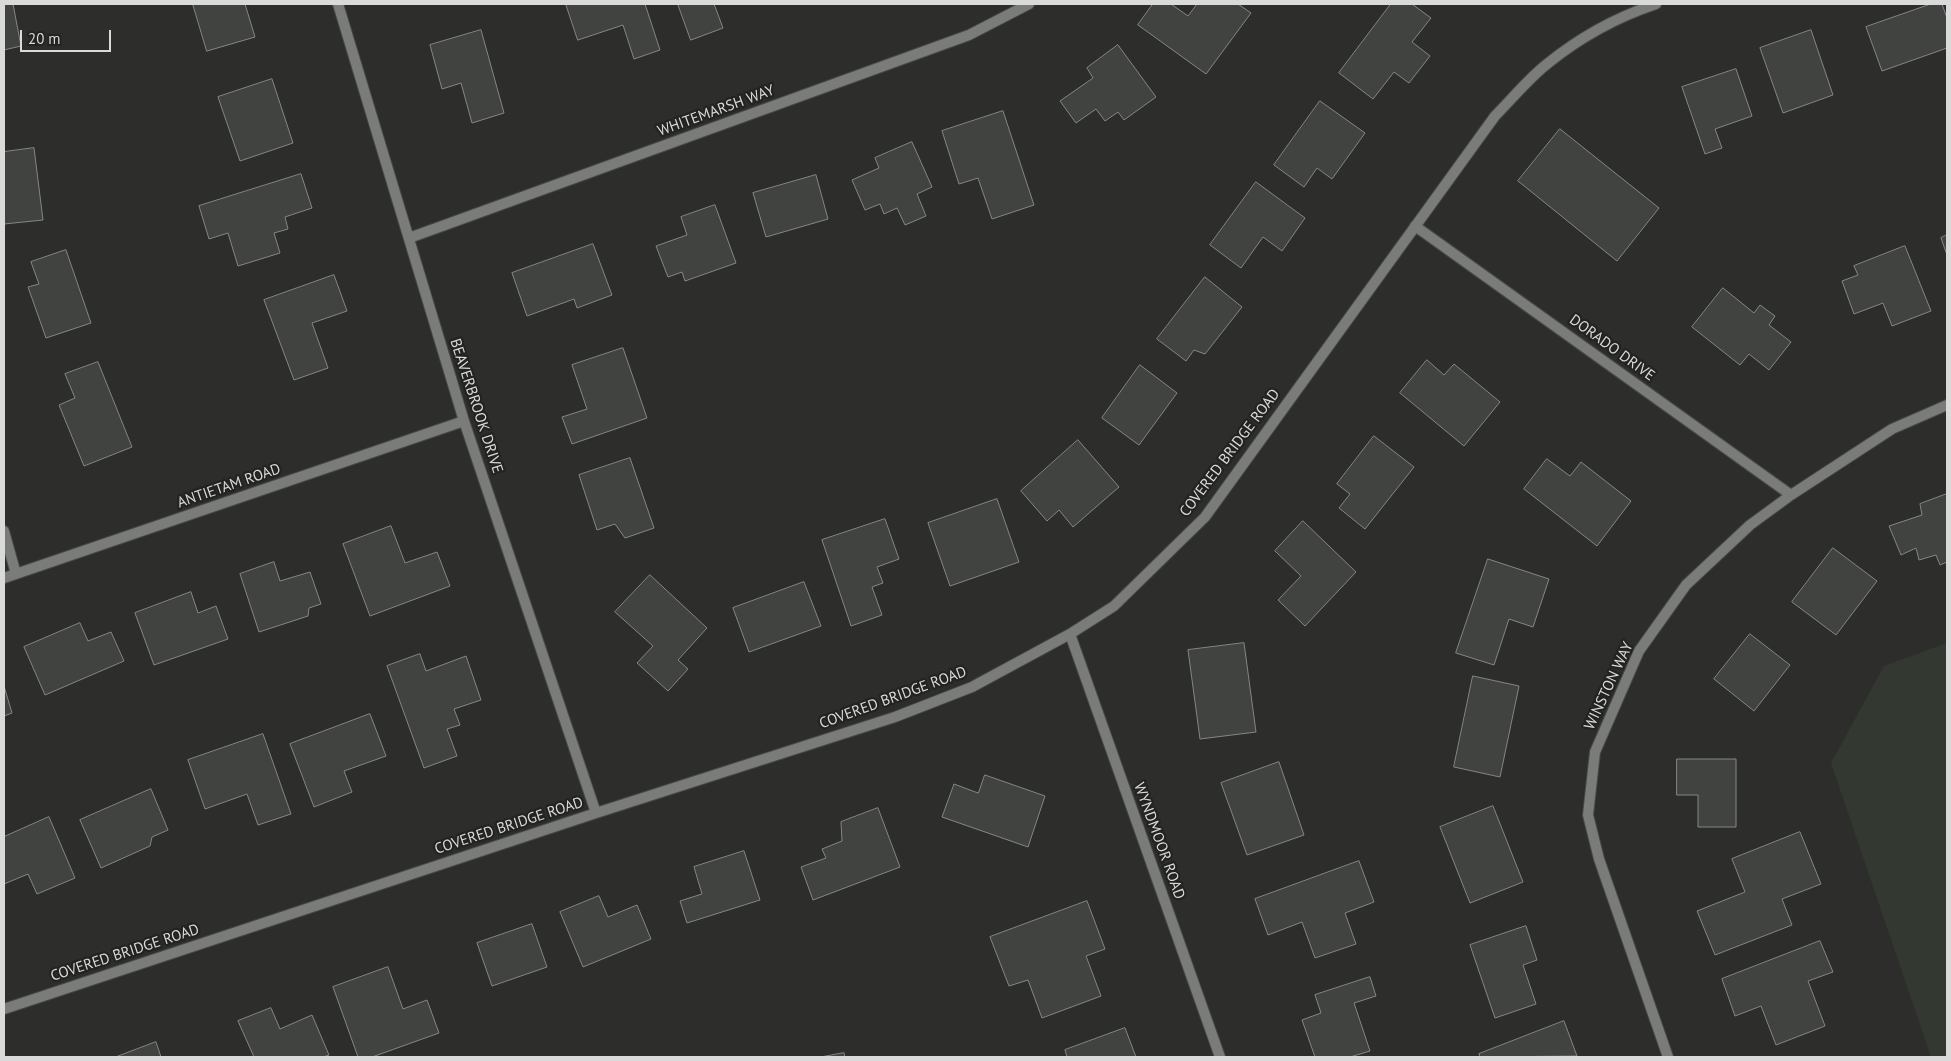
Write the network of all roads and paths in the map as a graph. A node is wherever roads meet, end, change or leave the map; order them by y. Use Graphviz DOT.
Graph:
graph roads {
  1 [pos="338,4"];
  2 [pos="1030,4"];
  3 [pos="1656,4"];
  4 [pos="1633,7"];
  5 [pos="1415,226"];
  6 [pos="408,238"];
  7 [pos="1947,405"];
  8 [pos="464,421"];
  9 [pos="1791,494"];
  10 [pos="4,531"];
  11 [pos="16,574"];
  12 [pos="4,578"];
  13 [pos="1070,634"];
  14 [pos="596,813"];
  15 [pos="4,1009"];
  16 [pos="1220,1057"];
  17 [pos="1668,1057"];
  1 -- 6 [label="street, BEAVERBROOK DRIVE"];
  2 -- 6 [label="street, WHITEMARSH WAY"];
  3 -- 4 [label="street, COVERED BRIDGE ROAD"];
  4 -- 5 [label="street, COVERED BRIDGE ROAD"];
  5 -- 9 [label="street, DORADO DRIVE"];
  5 -- 13 [label="street, COVERED BRIDGE ROAD"];
  6 -- 8 [label="street, BEAVERBROOK DRIVE"];
  7 -- 9 [label="street, WINSTON WAY"];
  8 -- 11 [label="street, ANTIETAM ROAD"];
  8 -- 14 [label="street, BEAVERBROOK DRIVE"];
  9 -- 17 [label="street, WINSTON WAY"];
  10 -- 11 [label="street"];
  11 -- 12 [label="street, ANTIETAM ROAD"];
  13 -- 14 [label="street, COVERED BRIDGE ROAD"];
  13 -- 16 [label="street, WYNDMOOR ROAD"];
  14 -- 15 [label="street, COVERED BRIDGE ROAD"];
}
